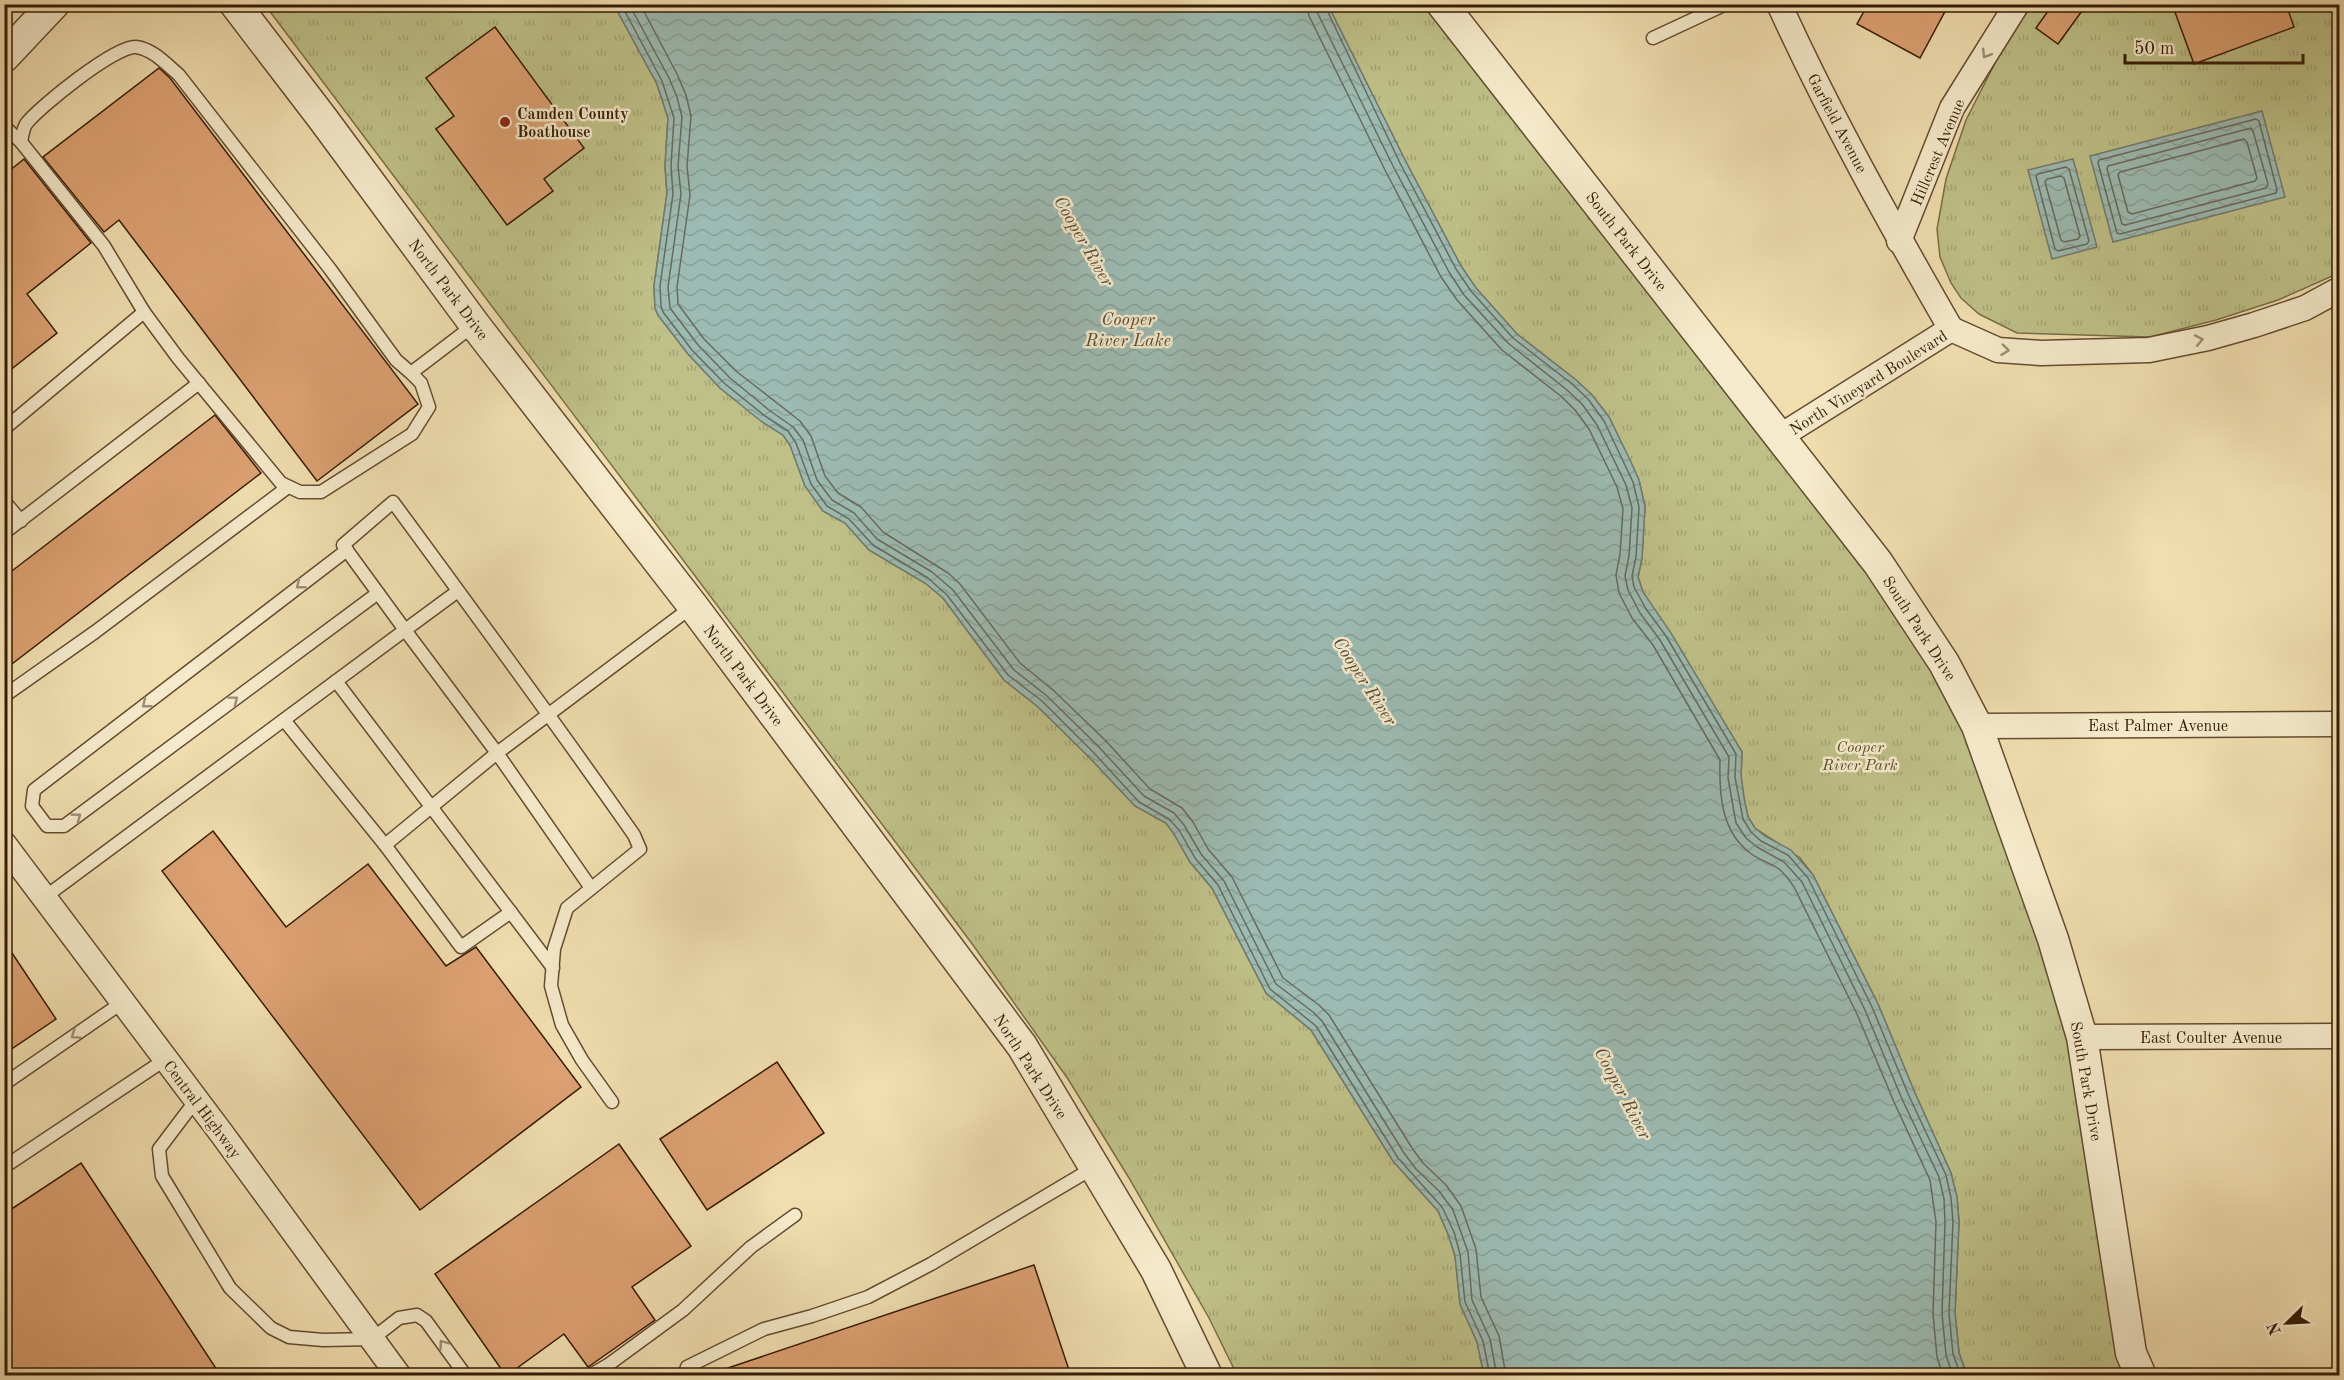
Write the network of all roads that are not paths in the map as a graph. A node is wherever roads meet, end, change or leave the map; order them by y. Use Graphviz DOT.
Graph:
graph roads {
  1 [pos="54,4"];
  2 [pos="235,4"];
  3 [pos="1442,4"];
  4 [pos="1726,4"];
  5 [pos="1779,4"];
  6 [pos="2017,4"];
  7 [pos="1653,38"];
  8 [pos="4,57"];
  9 [pos="11,136"];
  10 [pos="1899,241"];
  11 [pos="2340,289"];
  12 [pos="144,312"];
  13 [pos="475,325"];
  14 [pos="1951,329"];
  15 [pos="411,373"];
  16 [pos="199,383"];
  17 [pos="4,429"];
  18 [pos="1779,437"];
  19 [pos="288,486"];
  20 [pos="4,501"];
  21 [pos="21,521"];
  22 [pos="4,533"];
  23 [pos="347,550"];
  24 [pos="458,591"];
  25 [pos="378,593"];
  26 [pos="693,606"];
  27 [pos="405,630"];
  28 [pos="336,681"];
  29 [pos="4,696"];
  30 [pos="549,714"];
  31 [pos="284,720"];
  32 [pos="2340,724"];
  33 [pos="1977,726"];
  34 [pos="497,753"];
  35 [pos="431,807"];
  36 [pos="4,844"];
  37 [pos="385,845"];
  38 [pos="591,888"];
  39 [pos="45,897"];
  40 [pos="511,912"];
  41 [pos="553,968"];
  42 [pos="123,1002"];
  43 [pos="2340,1036"];
  44 [pos="2082,1037"];
  45 [pos="166,1059"];
  46 [pos="4,1084"];
  47 [pos="196,1100"];
  48 [pos="612,1102"];
  49 [pos="4,1167"];
  50 [pos="1095,1167"];
  51 [pos="795,1215"];
  52 [pos="372,1339"];
  53 [pos="399,1376"];
  54 [pos="466,1376"];
  55 [pos="589,1376"];
  56 [pos="684,1376"];
  57 [pos="1207,1376"];
  58 [pos="2141,1376"];
  1 -- 8 [label="street"];
  2 -- 13 [label="street, North Park Drive"];
  3 -- 18 [label="street, South Park Drive"];
  4 -- 7 [label="lane"];
  5 -- 10 [label="street, Garfield Avenue"];
  6 -- 10 [label="street, Hillcrest Avenue, one-way"];
  9 -- 12 [label="lane"];
  9 -- 15 [label="lane"];
  10 -- 14 [label="street, Garfield Avenue"];
  14 -- 11 [label="street, North Vineyard Boulevard, one-way"];
  12 -- 16 [label="lane"];
  12 -- 17 [label="lane"];
  13 -- 15 [label="lane"];
  13 -- 26 [label="street, North Park Drive"];
  14 -- 18 [label="street, North Vineyard Boulevard"];
  15 -- 19 [label="lane"];
  16 -- 19 [label="lane"];
  16 -- 21 [label="lane"];
  18 -- 33 [label="street, South Park Drive"];
  19 -- 29 [label="lane"];
  20 -- 21 [label="lane"];
  21 -- 22 [label="lane"];
  23 -- 24 [label="lane"];
  23 -- 25 [label="lane"];
  23 -- 25 [label="lane, one-way"];
  24 -- 27 [label="lane"];
  24 -- 30 [label="lane"];
  25 -- 27 [label="lane"];
  26 -- 30 [label="lane"];
  26 -- 50 [label="street, North Park Drive"];
  27 -- 28 [label="lane"];
  27 -- 34 [label="lane"];
  28 -- 31 [label="lane"];
  28 -- 35 [label="lane"];
  30 -- 34 [label="lane"];
  30 -- 38 [label="lane"];
  31 -- 37 [label="lane"];
  31 -- 39 [label="lane"];
  32 -- 33 [label="street, East Palmer Avenue"];
  33 -- 44 [label="street, South Park Drive"];
  34 -- 35 [label="lane"];
  34 -- 38 [label="lane"];
  35 -- 37 [label="lane"];
  35 -- 40 [label="lane"];
  36 -- 39 [label="street, Central Highway"];
  37 -- 40 [label="lane"];
  38 -- 41 [label="lane"];
  39 -- 42 [label="street, Central Highway"];
  40 -- 41 [label="lane"];
  41 -- 48 [label="lane"];
  42 -- 45 [label="street, Central Highway"];
  42 -- 46 [label="lane, one-way"];
  43 -- 44 [label="street, East Coulter Avenue"];
  44 -- 58 [label="street, South Park Drive"];
  45 -- 47 [label="street, Central Highway"];
  45 -- 49 [label="lane"];
  47 -- 52 [label="street, Central Highway"];
  47 -- 52 [label="lane"];
  50 -- 56 [label="lane"];
  50 -- 57 [label="street, North Park Drive"];
  51 -- 55 [label="lane"];
  52 -- 53 [label="street, Central Highway"];
  54 -- 52 [label="lane, one-way"];
}
